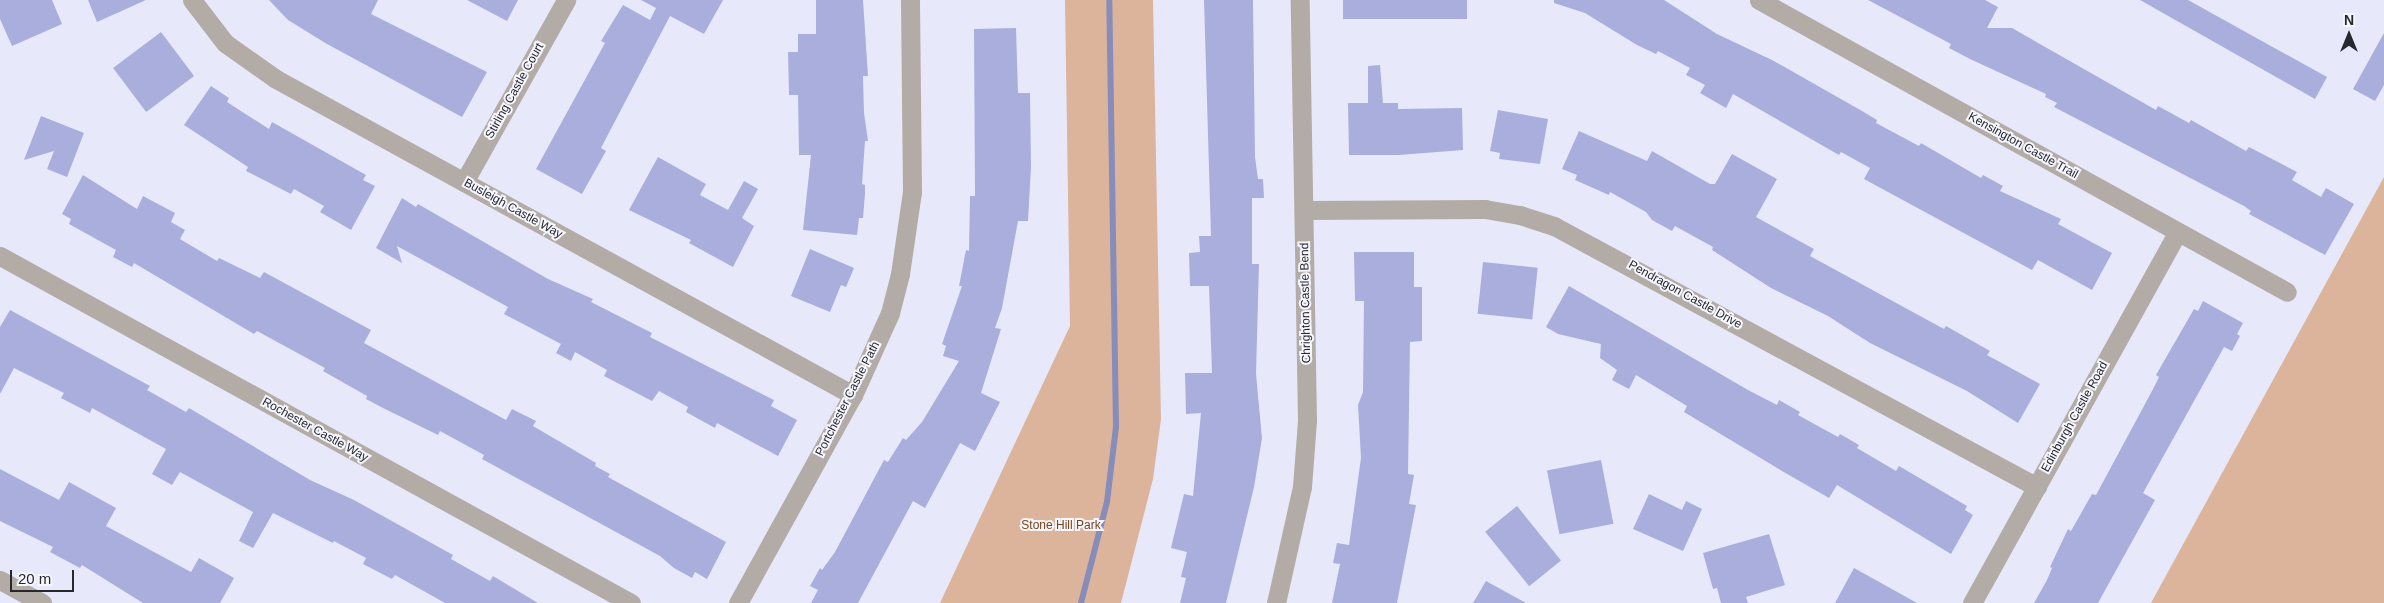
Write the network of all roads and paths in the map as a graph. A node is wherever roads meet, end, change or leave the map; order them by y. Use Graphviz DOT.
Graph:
graph roads {
  1 [pos="192,0"];
  2 [pos="566,0"];
  3 [pos="910,0"];
  4 [pos="1300,0"];
  5 [pos="1759,0"];
  6 [pos="464,182"];
  7 [pos="1304,210"];
  8 [pos="2178,232"];
  9 [pos="0,256"];
  10 [pos="2287,292"];
  11 [pos="853,395"];
  12 [pos="2037,487"];
  13 [pos="0,580"];
  14 [pos="42,603"];
  15 [pos="631,603"];
  16 [pos="738,603"];
  17 [pos="1276,603"];
  18 [pos="1972,603"];
  1 -- 6 [label="street, Busleigh Castle Way"];
  2 -- 6 [label="street, Stirling Castle Court"];
  3 -- 11 [label="street, Portchester Castle Path"];
  4 -- 7 [label="street, Chrighton Castle Bend"];
  5 -- 8 [label="street, Kensington Castle Trail"];
  6 -- 11 [label="street, Busleigh Castle Way"];
  7 -- 12 [label="street, Pendragon Castle Drive"];
  7 -- 17 [label="street, Chrighton Castle Bend"];
  8 -- 10 [label="street, Kensington Castle Trail"];
  8 -- 12 [label="street, Edinburgh Castle Road"];
  9 -- 15 [label="street, Rochester Castle Way"];
  11 -- 16 [label="street, Portchester Castle Path"];
  12 -- 18 [label="street, Edinburgh Castle Road"];
  13 -- 14 [label="street"];
}
